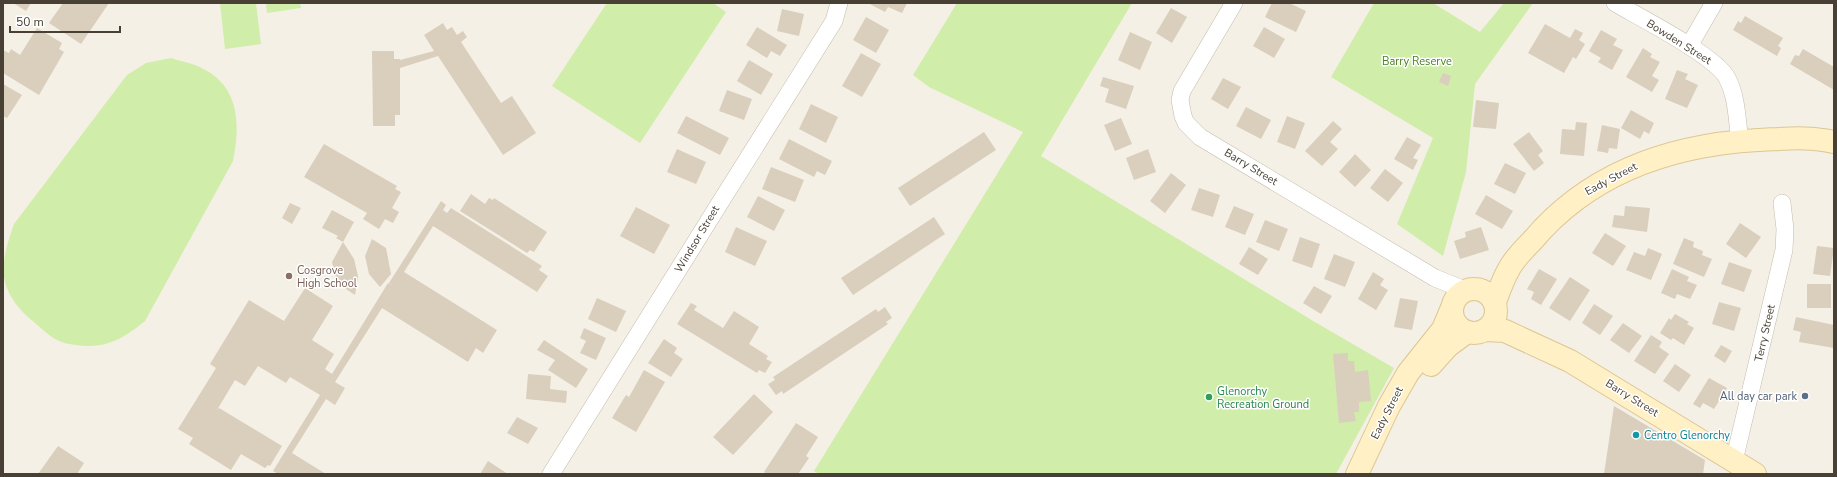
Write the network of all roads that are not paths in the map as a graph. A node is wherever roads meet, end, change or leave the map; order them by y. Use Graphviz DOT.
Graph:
graph roads {
  1 [pos="839,3"];
  2 [pos="1234,3"];
  3 [pos="1615,3"];
  4 [pos="1714,3"];
  5 [pos="1689,46"];
  6 [pos="1740,141"];
  7 [pos="1834,142"];
  8 [pos="1782,203"];
  9 [pos="1509,267"];
  10 [pos="1495,306"];
  11 [pos="1456,311"];
  12 [pos="1476,331"];
  13 [pos="1570,361"];
  14 [pos="1361,466"];
  15 [pos="1742,469"];
  16 [pos="551,474"];
  1 -- 16 [label="street, Windsor Street"];
  2 -- 11 [label="street, Barry Street"];
  3 -- 5 [label="street, Bowden Street"];
  4 -- 5 [label="street"];
  5 -- 6 [label="street, Bowden Street"];
  6 -- 7 [label="street"];
  6 -- 9 [label="street, Eady Street"];
  8 -- 15 [label="street, Terry Street"];
  9 -- 10 [label="street, Eady Street"];
  9 -- 11 [label="street, Eady Street"];
  10 -- 11 [label="street, Barry Street"];
  10 -- 12 [label="street, Eady Street"];
  10 -- 13 [label="street, Barry Street"];
  11 -- 12 [label="street"];
  11 -- 14 [label="street, Eady Street"];
  12 -- 13 [label="street, Barry Street"];
  13 -- 15 [label="street, Barry Street"];
}
